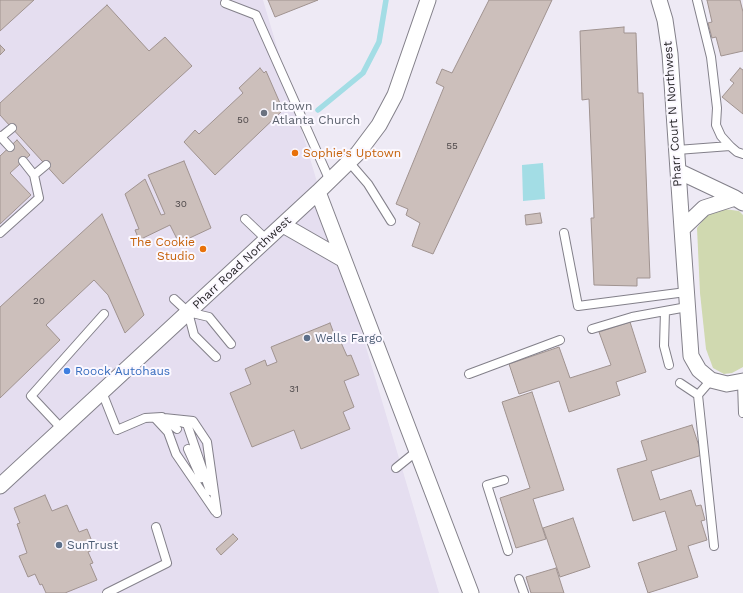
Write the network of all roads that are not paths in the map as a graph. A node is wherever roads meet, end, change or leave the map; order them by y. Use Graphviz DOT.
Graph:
graph roads {
  1 [pos="428,0"];
  2 [pos="659,0"];
  3 [pos="697,0"];
  4 [pos="225,3"];
  5 [pos="12,128"];
  6 [pos="1,137"];
  7 [pos="730,146"];
  8 [pos="10,147"];
  9 [pos="677,150"];
  10 [pos="743,154"];
  11 [pos="23,161"];
  12 [pos="349,162"];
  13 [pos="46,166"];
  14 [pos="678,171"];
  15 [pos="34,175"];
  16 [pos="330,181"];
  17 [pos="318,192"];
  18 [pos="739,200"];
  19 [pos="245,219"];
  20 [pos="392,221"];
  21 [pos="283,225"];
  22 [pos="682,229"];
  23 [pos="0,233"];
  24 [pos="564,233"];
  25 [pos="267,240"];
  26 [pos="344,260"];
  27 [pos="174,298"];
  28 [pos="687,300"];
  29 [pos="665,311"];
  30 [pos="188,312"];
  31 [pos="104,314"];
  32 [pos="592,329"];
  33 [pos="560,340"];
  34 [pos="231,344"];
  35 [pos="216,357"];
  36 [pos="669,365"];
  37 [pos="469,374"];
  38 [pos="711,380"];
  39 [pos="743,382"];
  40 [pos="680,383"];
  41 [pos="102,392"];
  42 [pos="698,395"];
  43 [pos="743,414"];
  44 [pos="160,417"];
  45 [pos="62,429"];
  46 [pos="176,429"];
  47 [pos="188,449"];
  48 [pos="417,451"];
  49 [pos="396,468"];
  50 [pos="504,480"];
  51 [pos="0,486"];
  52 [pos="217,513"];
  53 [pos="156,527"];
  54 [pos="714,546"];
  55 [pos="508,550"];
  56 [pos="519,579"];
  57 [pos="108,593"];
  58 [pos="471,593"];
  59 [pos="524,593"];
  1 -- 12 [label="street, Pharr Road Northwest"];
  2 -- 9 [label="street, Pharr Court N Northwest"];
  3 -- 7 [label="lane"];
  4 -- 16 [label="lane"];
  5 -- 6 [label="lane"];
  6 -- 8 [label="lane"];
  7 -- 9 [label="lane"];
  7 -- 10 [label="lane"];
  9 -- 14 [label="street, Pharr Court N Northwest"];
  11 -- 15 [label="lane"];
  12 -- 16 [label="street, Pharr Road Northwest"];
  12 -- 20 [label="lane"];
  13 -- 15 [label="lane"];
  14 -- 18 [label="street"];
  14 -- 22 [label="street, Pharr Court N Northwest"];
  15 -- 23 [label="lane"];
  16 -- 17 [label="street, Pharr Road Northwest"];
  17 -- 21 [label="street, Pharr Road Northwest"];
  17 -- 26 [label="street"];
  18 -- 22 [label="street"];
  19 -- 25 [label="lane"];
  21 -- 25 [label="street, Pharr Road Northwest"];
  21 -- 26 [label="street"];
  22 -- 28 [label="street, Pharr Court N Northwest"];
  24 -- 28 [label="lane"];
  25 -- 30 [label="street, Pharr Road Northwest"];
  26 -- 48 [label="street"];
  27 -- 30 [label="lane"];
  28 -- 29 [label="lane"];
  28 -- 38 [label="street, Pharr Court N Northwest"];
  29 -- 32 [label="lane"];
  29 -- 36 [label="lane"];
  30 -- 34 [label="lane"];
  30 -- 35 [label="lane"];
  30 -- 41 [label="street, Pharr Road Northwest"];
  31 -- 45 [label="lane"];
  33 -- 37 [label="lane"];
  38 -- 39 [label="street"];
  38 -- 42 [label="lane"];
  39 -- 43 [label="lane"];
  40 -- 42 [label="lane"];
  41 -- 44 [label="lane"];
  41 -- 45 [label="street, Pharr Road Northwest"];
  42 -- 54 [label="lane"];
  44 -- 46 [label="lane"];
  44 -- 52 [label="lane"];
  44 -- 52 [label="lane"];
  44 -- 52 [label="lane"];
  45 -- 51 [label="street, Pharr Road Northwest"];
  47 -- 52 [label="lane"];
  48 -- 49 [label="lane"];
  48 -- 58 [label="street"];
  50 -- 55 [label="lane"];
  53 -- 57 [label="lane"];
  56 -- 59 [label="lane"];
}
